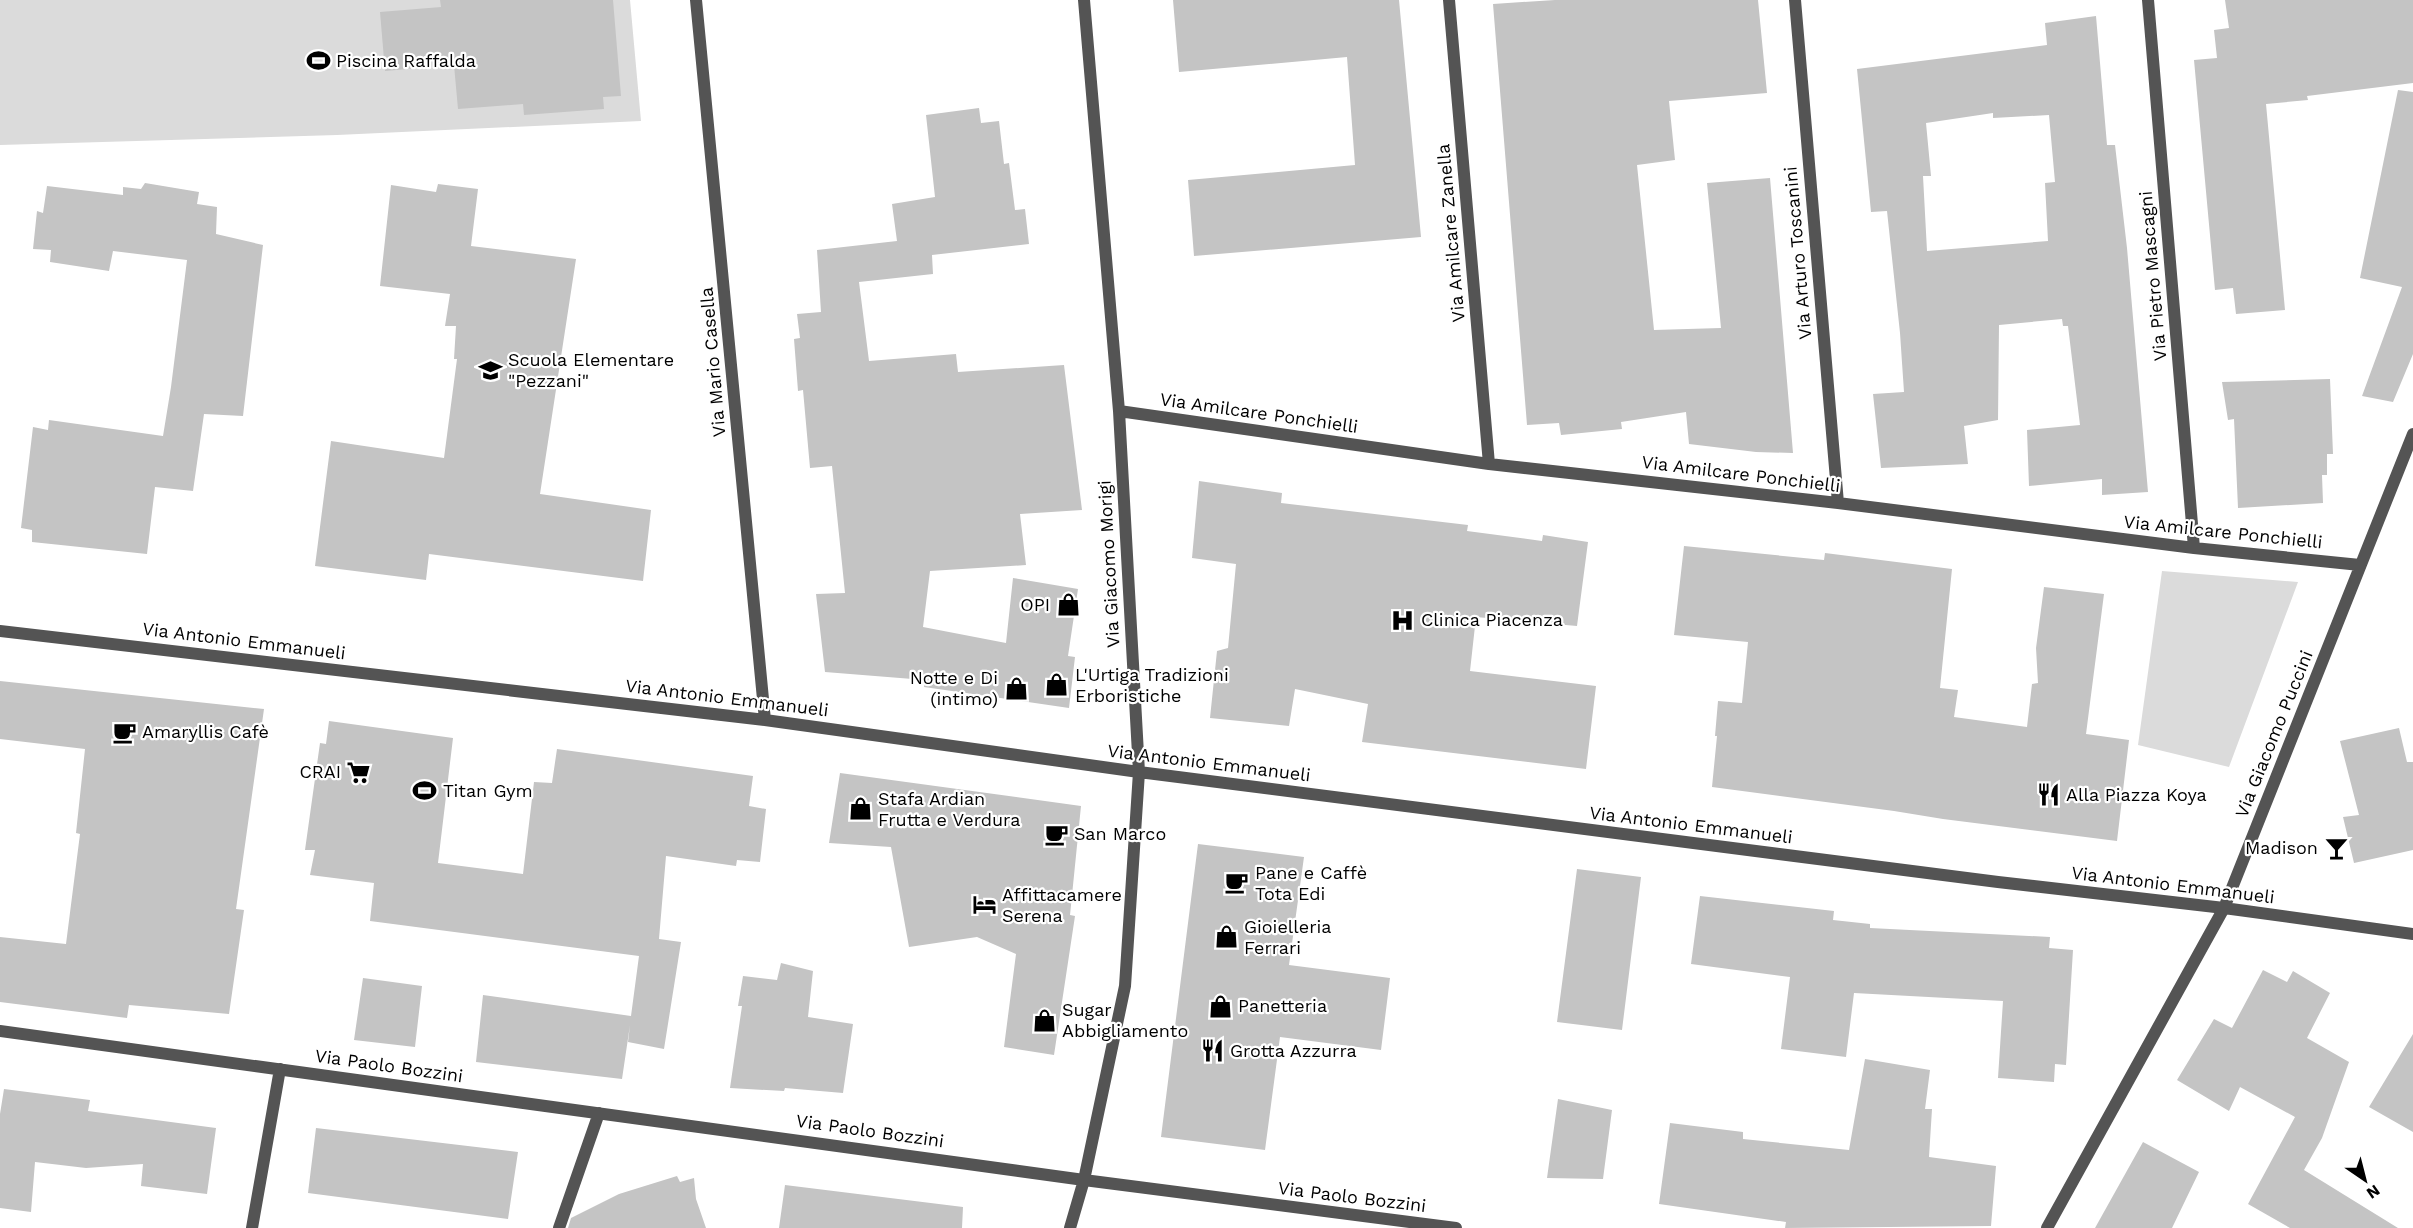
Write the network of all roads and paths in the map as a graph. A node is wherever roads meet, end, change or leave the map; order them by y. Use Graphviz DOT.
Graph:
graph roads {
  1 [pos="696,0"];
  2 [pos="1084,0"];
  3 [pos="1449,0"];
  4 [pos="1795,0"];
  5 [pos="2148,0"];
  6 [pos="1119,411"];
  7 [pos="2413,434"];
  8 [pos="1489,464"];
  9 [pos="1838,504"];
  10 [pos="2194,548"];
  11 [pos="2360,565"];
  12 [pos="0,631"];
  13 [pos="765,720"];
  14 [pos="1139,772"];
  15 [pos="2224,908"];
  16 [pos="2413,934"];
  17 [pos="0,1031"];
  18 [pos="280,1069"];
  19 [pos="599,1113"];
  20 [pos="1084,1180"];
  21 [pos="252,1228"];
  22 [pos="560,1228"];
  23 [pos="1070,1228"];
  24 [pos="1456,1228"];
  25 [pos="2047,1228"];
  1 -- 13 [label="street, Via Mario Casella"];
  2 -- 6 [label="street, Via Giacomo Morigi"];
  3 -- 8 [label="street, Via Amilcare Zanella"];
  4 -- 9 [label="street, Via Arturo Toscanini"];
  5 -- 10 [label="street, Via Pietro Mascagni"];
  6 -- 8 [label="street, Via Amilcare Ponchielli"];
  6 -- 14 [label="street, Via Giacomo Morigi"];
  7 -- 11 [label="street, Via Giacomo Puccini"];
  8 -- 9 [label="street, Via Amilcare Ponchielli"];
  9 -- 10 [label="street, Via Amilcare Ponchielli"];
  10 -- 11 [label="street, Via Amilcare Ponchielli"];
  11 -- 15 [label="street, Via Giacomo Puccini"];
  12 -- 13 [label="street, Via Antonio Emmanueli"];
  13 -- 14 [label="street, Via Antonio Emmanueli"];
  14 -- 15 [label="street, Via Antonio Emmanueli"];
  14 -- 20 [label="street, Via Giacomo Morigi"];
  15 -- 16 [label="street, Via Antonio Emmanueli"];
  15 -- 25 [label="street, Via Giacomo Puccini"];
  17 -- 18 [label="street, Via Paolo Bozzini"];
  18 -- 19 [label="street, Via Paolo Bozzini"];
  18 -- 21 [label="street"];
  19 -- 20 [label="street, Via Paolo Bozzini"];
  19 -- 22 [label="street"];
  20 -- 23 [label="street, Via Giacomo Morigi"];
  20 -- 24 [label="street, Via Paolo Bozzini"];
}
